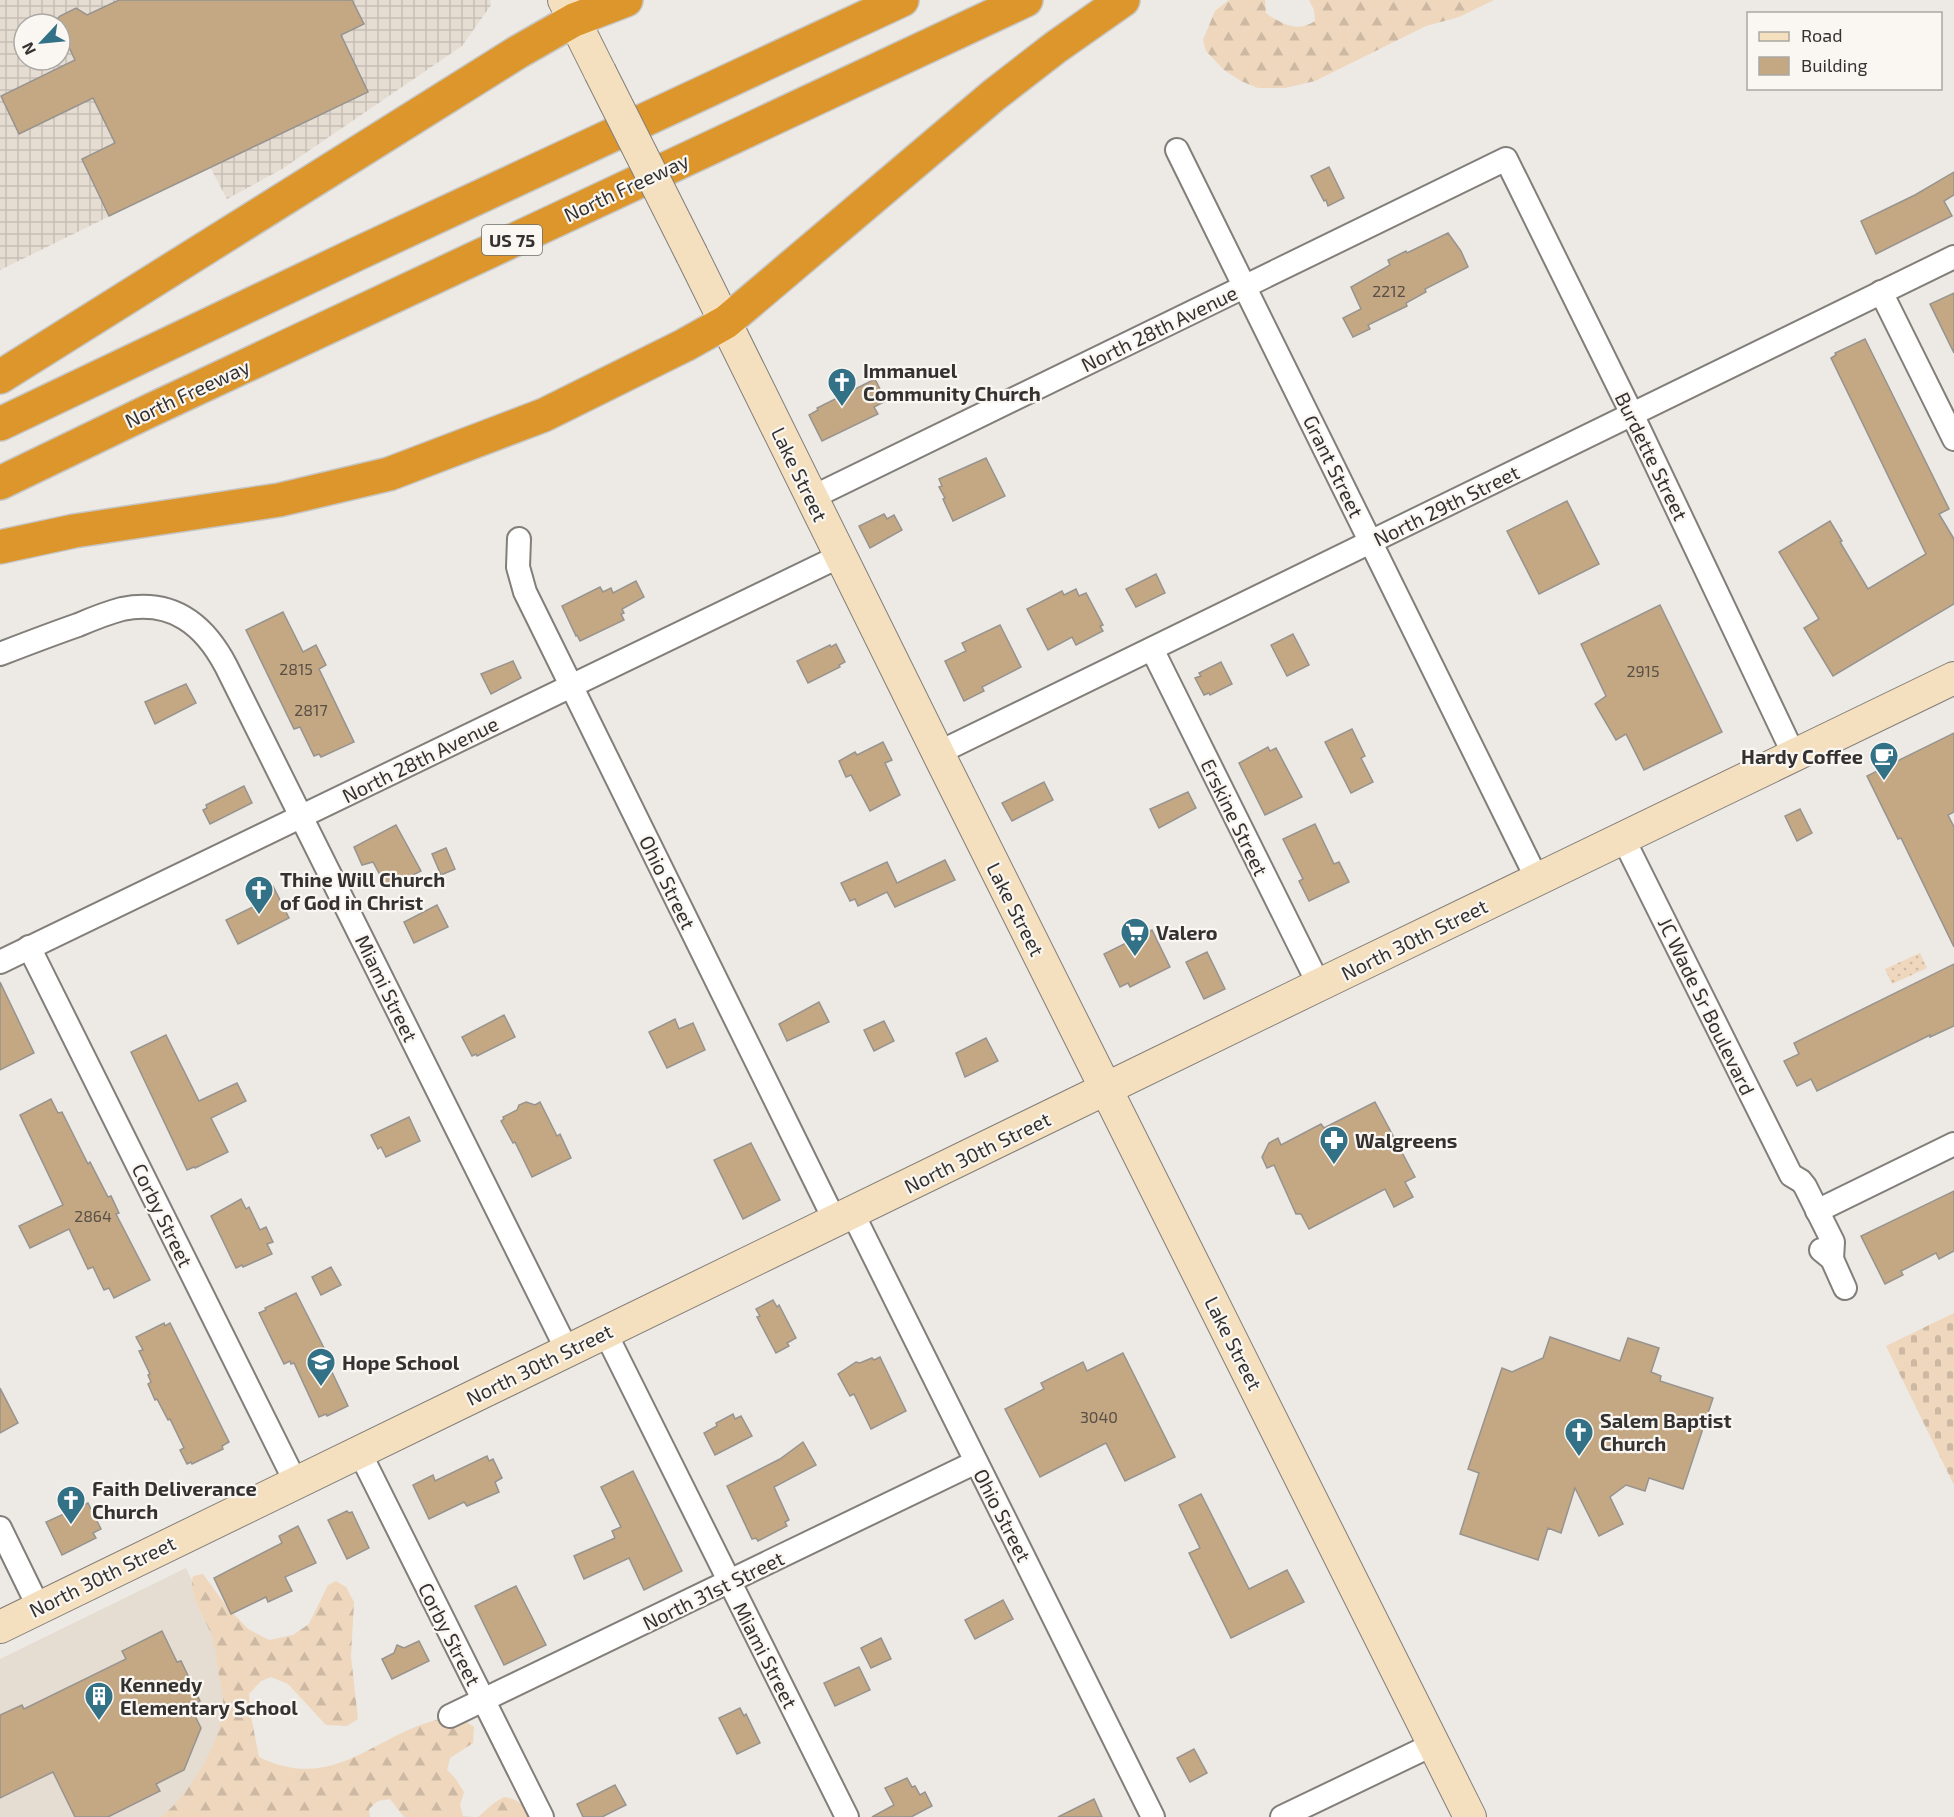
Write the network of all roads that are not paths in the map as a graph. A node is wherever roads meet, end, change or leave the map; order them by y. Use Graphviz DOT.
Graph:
graph roads {
  1 [pos="626,0"];
  2 [pos="902,0"];
  3 [pos="1026,0"];
  4 [pos="1123,0"];
  5 [pos="569,10"];
  6 [pos="1176,150"];
  7 [pos="1506,159"];
  8 [pos="1954,257"];
  9 [pos="1245,286"];
  10 [pos="1881,292"];
  11 [pos="726,322"];
  12 [pos="0,377"];
  13 [pos="1632,414"];
  14 [pos="0,424"];
  15 [pos="1954,439"];
  16 [pos="0,483"];
  17 [pos="811,498"];
  18 [pos="519,539"];
  19 [pos="1371,542"];
  20 [pos="0,547"];
  21 [pos="840,556"];
  22 [pos="1152,649"];
  23 [pos="0,654"];
  24 [pos="1954,678"];
  25 [pos="570,686"];
  26 [pos="938,753"];
  27 [pos="1794,755"];
  28 [pos="301,816"];
  29 [pos="1623,838"];
  30 [pos="1537,879"];
  31 [pos="29,948"];
  32 [pos="0,962"];
  33 [pos="1319,985"];
  34 [pos="1106,1089"];
  35 [pos="1954,1144"];
  36 [pos="1791,1175"];
  37 [pos="1817,1211"];
  38 [pos="844,1217"];
  39 [pos="1832,1259"];
  40 [pos="1845,1288"];
  41 [pos="605,1332"];
  42 [pos="567,1350"];
  43 [pos="359,1451"];
  44 [pos="976,1462"];
  45 [pos="296,1483"];
  46 [pos="0,1528"];
  47 [pos="730,1582"];
  48 [pos="39,1608"];
  49 [pos="0,1627"];
  50 [pos="483,1700"];
  51 [pos="450,1716"];
  52 [pos="1434,1744"];
  53 [pos="542,1817"];
  54 [pos="847,1817"];
  55 [pos="1154,1817"];
  56 [pos="1282,1817"];
  57 [pos="1470,1817"];
  1 -- 5 [label="highway"];
  2 -- 14 [label="highway, US 75"];
  3 -- 16 [label="highway, North Freeway / US 75"];
  4 -- 11 [label="highway"];
  5 -- 11 [label="main road, Lake Street, bridge"];
  5 -- 12 [label="highway"];
  6 -- 9 [label="street, Grant Street"];
  7 -- 9 [label="street, North 28th Avenue"];
  7 -- 13 [label="street, Burdette Street"];
  8 -- 10 [label="street, North 29th Street"];
  9 -- 17 [label="street, North 28th Avenue"];
  9 -- 19 [label="street, Grant Street"];
  10 -- 13 [label="street, North 29th Street"];
  10 -- 15 [label="street"];
  11 -- 17 [label="main road, Lake Street"];
  11 -- 20 [label="highway"];
  13 -- 19 [label="street, North 29th Street"];
  13 -- 27 [label="street, Burdette Street"];
  17 -- 21 [label="main road, Lake Street"];
  18 -- 25 [label="street, Ohio Street"];
  19 -- 22 [label="street, North 29th Street"];
  19 -- 30 [label="street, Grant Street"];
  21 -- 25 [label="street, North 28th Avenue"];
  21 -- 26 [label="main road, Lake Street"];
  22 -- 26 [label="street, North 29th Street"];
  22 -- 33 [label="street, Erskine Street"];
  23 -- 28 [label="street, Miami Street"];
  24 -- 27 [label="main road, North 30th Street"];
  25 -- 28 [label="street, North 28th Avenue"];
  25 -- 38 [label="street, Ohio Street"];
  26 -- 34 [label="main road, Lake Street"];
  27 -- 29 [label="main road, North 30th Street"];
  28 -- 31 [label="street, North 28th Avenue"];
  28 -- 42 [label="street, Miami Street"];
  29 -- 30 [label="main road, North 30th Street"];
  29 -- 36 [label="street, JC Wade Sr Boulevard"];
  30 -- 33 [label="main road, North 30th Street"];
  31 -- 32 [label="street, North 28th Avenue"];
  31 -- 45 [label="street, Corby Street"];
  33 -- 34 [label="main road, North 30th Street"];
  34 -- 38 [label="main road, North 30th Street"];
  34 -- 52 [label="main road, Lake Street"];
  35 -- 37 [label="street"];
  36 -- 37 [label="street, JC Wade Sr Boulevard"];
  36 -- 39 [label="street, JC Wade Sr Boulevard"];
  37 -- 39 [label="street, JC Wade Sr Boulevard"];
  38 -- 41 [label="main road, North 30th Street"];
  38 -- 44 [label="street, Ohio Street"];
  39 -- 40 [label="street, JC Wade Sr Boulevard"];
  41 -- 42 [label="main road, North 30th Street"];
  41 -- 47 [label="street, Miami Street"];
  42 -- 43 [label="main road, North 30th Street"];
  43 -- 45 [label="main road, North 30th Street"];
  43 -- 50 [label="street, Corby Street"];
  44 -- 47 [label="street, North 31st Street"];
  44 -- 55 [label="street, Ohio Street"];
  45 -- 48 [label="main road, North 30th Street"];
  46 -- 48 [label="street"];
  47 -- 50 [label="street, North 31st Street"];
  47 -- 54 [label="street, Miami Street"];
  48 -- 49 [label="main road, North 30th Street"];
  50 -- 51 [label="street, North 31st Street"];
  50 -- 53 [label="street, Corby Street"];
  52 -- 56 [label="street"];
  52 -- 57 [label="main road, Lake Street"];
}
